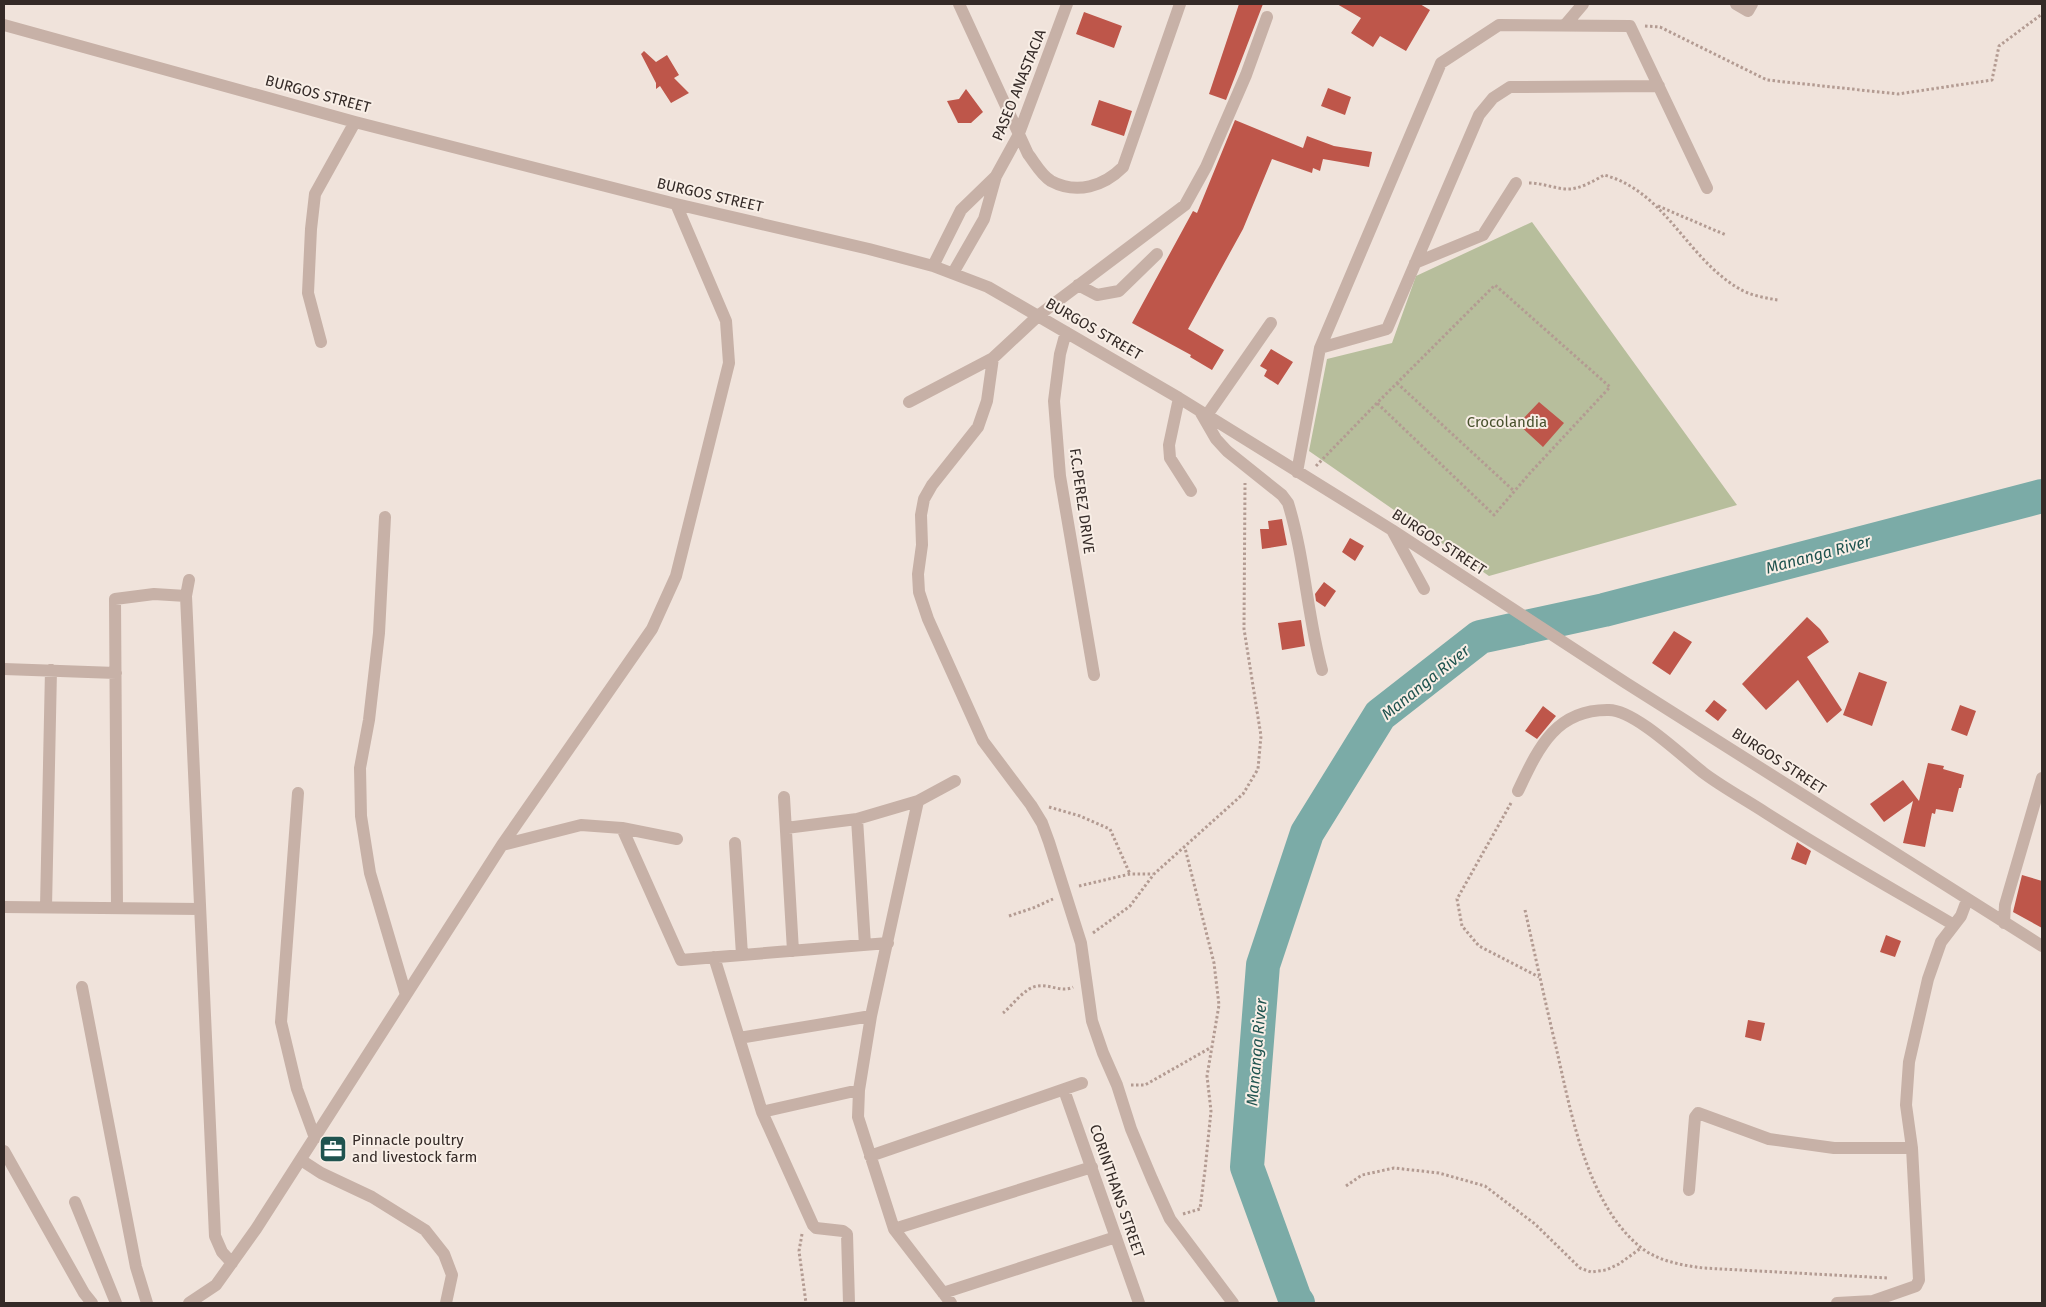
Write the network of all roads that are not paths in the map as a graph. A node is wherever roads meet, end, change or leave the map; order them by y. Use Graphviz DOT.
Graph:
graph roads {
  1 [pos="1067,4"];
  2 [pos="1180,4"];
  3 [pos="1582,4"];
  4 [pos="1736,4"];
  5 [pos="1752,4"];
  6 [pos="961,5"];
  7 [pos="1267,16"];
  8 [pos="1566,24"];
  9 [pos="4,25"];
  10 [pos="1659,86"];
  11 [pos="355,122"];
  12 [pos="1018,136"];
  13 [pos="996,176"];
  14 [pos="1516,183"];
  15 [pos="1707,188"];
  16 [pos="676,204"];
  17 [pos="1157,254"];
  18 [pos="1415,263"];
  19 [pos="933,266"];
  20 [pos="953,273"];
  21 [pos="1078,286"];
  22 [pos="1039,315"];
  23 [pos="1270,323"];
  24 [pos="1066,332"];
  25 [pos="320,342"];
  26 [pos="1320,348"];
  27 [pos="993,358"];
  28 [pos="1179,398"];
  29 [pos="909,402"];
  30 [pos="1203,413"];
  31 [pos="1297,472"];
  32 [pos="1191,491"];
  33 [pos="385,517"];
  34 [pos="1392,530"];
  35 [pos="189,580"];
  36 [pos="1424,588"];
  37 [pos="186,596"];
  38 [pos="4,670"];
  39 [pos="51,670"];
  40 [pos="1322,670"];
  41 [pos="116,673"];
  42 [pos="1094,675"];
  43 [pos="2042,778"];
  44 [pos="955,781"];
  45 [pos="1518,791"];
  46 [pos="298,793"];
  47 [pos="784,797"];
  48 [pos="918,801"];
  49 [pos="857,819"];
  50 [pos="622,828"];
  51 [pos="786,828"];
  52 [pos="677,839"];
  53 [pos="735,843"];
  54 [pos="502,845"];
  55 [pos="1967,900"];
  56 [pos="4,907"];
  57 [pos="46,907"];
  58 [pos="117,908"];
  59 [pos="200,909"];
  60 [pos="2004,923"];
  61 [pos="1954,926"];
  62 [pos="888,943"];
  63 [pos="865,945"];
  64 [pos="2042,946"];
  65 [pos="793,951"];
  66 [pos="742,955"];
  67 [pos="714,957"];
  68 [pos="82,988"];
  69 [pos="406,995"];
  70 [pos="872,1016"];
  71 [pos="740,1038"];
  72 [pos="1082,1083"];
  73 [pos="859,1090"];
  74 [pos="1064,1090"];
  75 [pos="762,1112"];
  76 [pos="315,1138"];
  77 [pos="1912,1148"];
  78 [pos="4,1151"];
  79 [pos="870,1156"];
  80 [pos="300,1160"];
  81 [pos="1092,1167"];
  82 [pos="1689,1190"];
  83 [pos="75,1202"];
  84 [pos="894,1229"];
  85 [pos="1116,1237"];
  86 [pos="232,1262"];
  87 [pos="947,1298"];
  88 [pos="92,1303"];
  89 [pos="116,1303"];
  90 [pos="147,1303"];
  91 [pos="190,1303"];
  92 [pos="446,1303"];
  93 [pos="849,1303"];
  94 [pos="1139,1303"];
  95 [pos="1233,1303"];
  96 [pos="1837,1303"];
  1 -- 12 [label="street, PASEO ANASTACIA"];
  2 -- 12 [label="street"];
  3 -- 8 [label="street"];
  4 -- 5 [label="street"];
  6 -- 12 [label="street"];
  7 -- 21 [label="street"];
  8 -- 10 [label="street"];
  8 -- 26 [label="street"];
  9 -- 11 [label="street, BURGOS STREET"];
  10 -- 15 [label="street"];
  10 -- 18 [label="street"];
  11 -- 16 [label="street, BURGOS STREET"];
  11 -- 25 [label="street"];
  12 -- 13 [label="street, PASEO ANASTACIA"];
  13 -- 19 [label="street, PASEO ANASTACIA"];
  13 -- 20 [label="street, PASEO ANASTACIA"];
  14 -- 18 [label="street"];
  16 -- 19 [label="street, BURGOS STREET"];
  16 -- 54 [label="street"];
  17 -- 21 [label="street"];
  18 -- 26 [label="street"];
  19 -- 20 [label="street, BURGOS STREET"];
  20 -- 22 [label="street, BURGOS STREET"];
  21 -- 22 [label="street"];
  22 -- 24 [label="street, BURGOS STREET"];
  22 -- 27 [label="street"];
  23 -- 30 [label="street"];
  24 -- 28 [label="street, BURGOS STREET"];
  24 -- 42 [label="street, F.C.PEREZ DRIVE"];
  26 -- 31 [label="street"];
  27 -- 29 [label="street"];
  27 -- 95 [label="street"];
  28 -- 30 [label="street, BURGOS STREET"];
  28 -- 32 [label="street"];
  30 -- 31 [label="street, BURGOS STREET"];
  30 -- 40 [label="street"];
  31 -- 34 [label="street, BURGOS STREET"];
  33 -- 69 [label="street"];
  34 -- 36 [label="street"];
  34 -- 55 [label="street, BURGOS STREET"];
  35 -- 37 [label="street"];
  37 -- 41 [label="street"];
  37 -- 59 [label="street"];
  38 -- 39 [label="street"];
  39 -- 41 [label="street"];
  39 -- 57 [label="street"];
  41 -- 58 [label="street"];
  43 -- 60 [label="street"];
  44 -- 48 [label="street"];
  45 -- 61 [label="street"];
  46 -- 76 [label="street"];
  47 -- 51 [label="street"];
  48 -- 49 [label="street"];
  48 -- 62 [label="street"];
  49 -- 51 [label="street"];
  49 -- 63 [label="street"];
  50 -- 52 [label="street"];
  50 -- 54 [label="street"];
  50 -- 67 [label="street"];
  51 -- 65 [label="street"];
  53 -- 66 [label="street"];
  54 -- 69 [label="street"];
  55 -- 60 [label="street, BURGOS STREET"];
  55 -- 61 [label="street"];
  56 -- 57 [label="street"];
  57 -- 58 [label="street"];
  58 -- 59 [label="street"];
  59 -- 86 [label="street"];
  60 -- 64 [label="street, BURGOS STREET"];
  61 -- 77 [label="street"];
  62 -- 63 [label="street"];
  62 -- 70 [label="street"];
  63 -- 65 [label="street"];
  65 -- 66 [label="street"];
  66 -- 67 [label="street"];
  67 -- 71 [label="street"];
  68 -- 90 [label="street"];
  69 -- 76 [label="street"];
  70 -- 71 [label="street"];
  70 -- 73 [label="street"];
  71 -- 75 [label="street"];
  72 -- 74 [label="street"];
  73 -- 75 [label="street"];
  73 -- 79 [label="street"];
  74 -- 79 [label="street"];
  74 -- 81 [label="street, CORINTHANS STREET"];
  75 -- 93 [label="street"];
  76 -- 80 [label="street"];
  77 -- 82 [label="street"];
  77 -- 96 [label="street"];
  78 -- 88 [label="street"];
  79 -- 84 [label="street"];
  80 -- 86 [label="street"];
  80 -- 92 [label="street"];
  81 -- 84 [label="street"];
  81 -- 85 [label="street, CORINTHANS STREET"];
  83 -- 89 [label="street"];
  84 -- 87 [label="street"];
  85 -- 87 [label="street"];
  85 -- 94 [label="street, CORINTHANS STREET"];
  86 -- 91 [label="street"];
}
